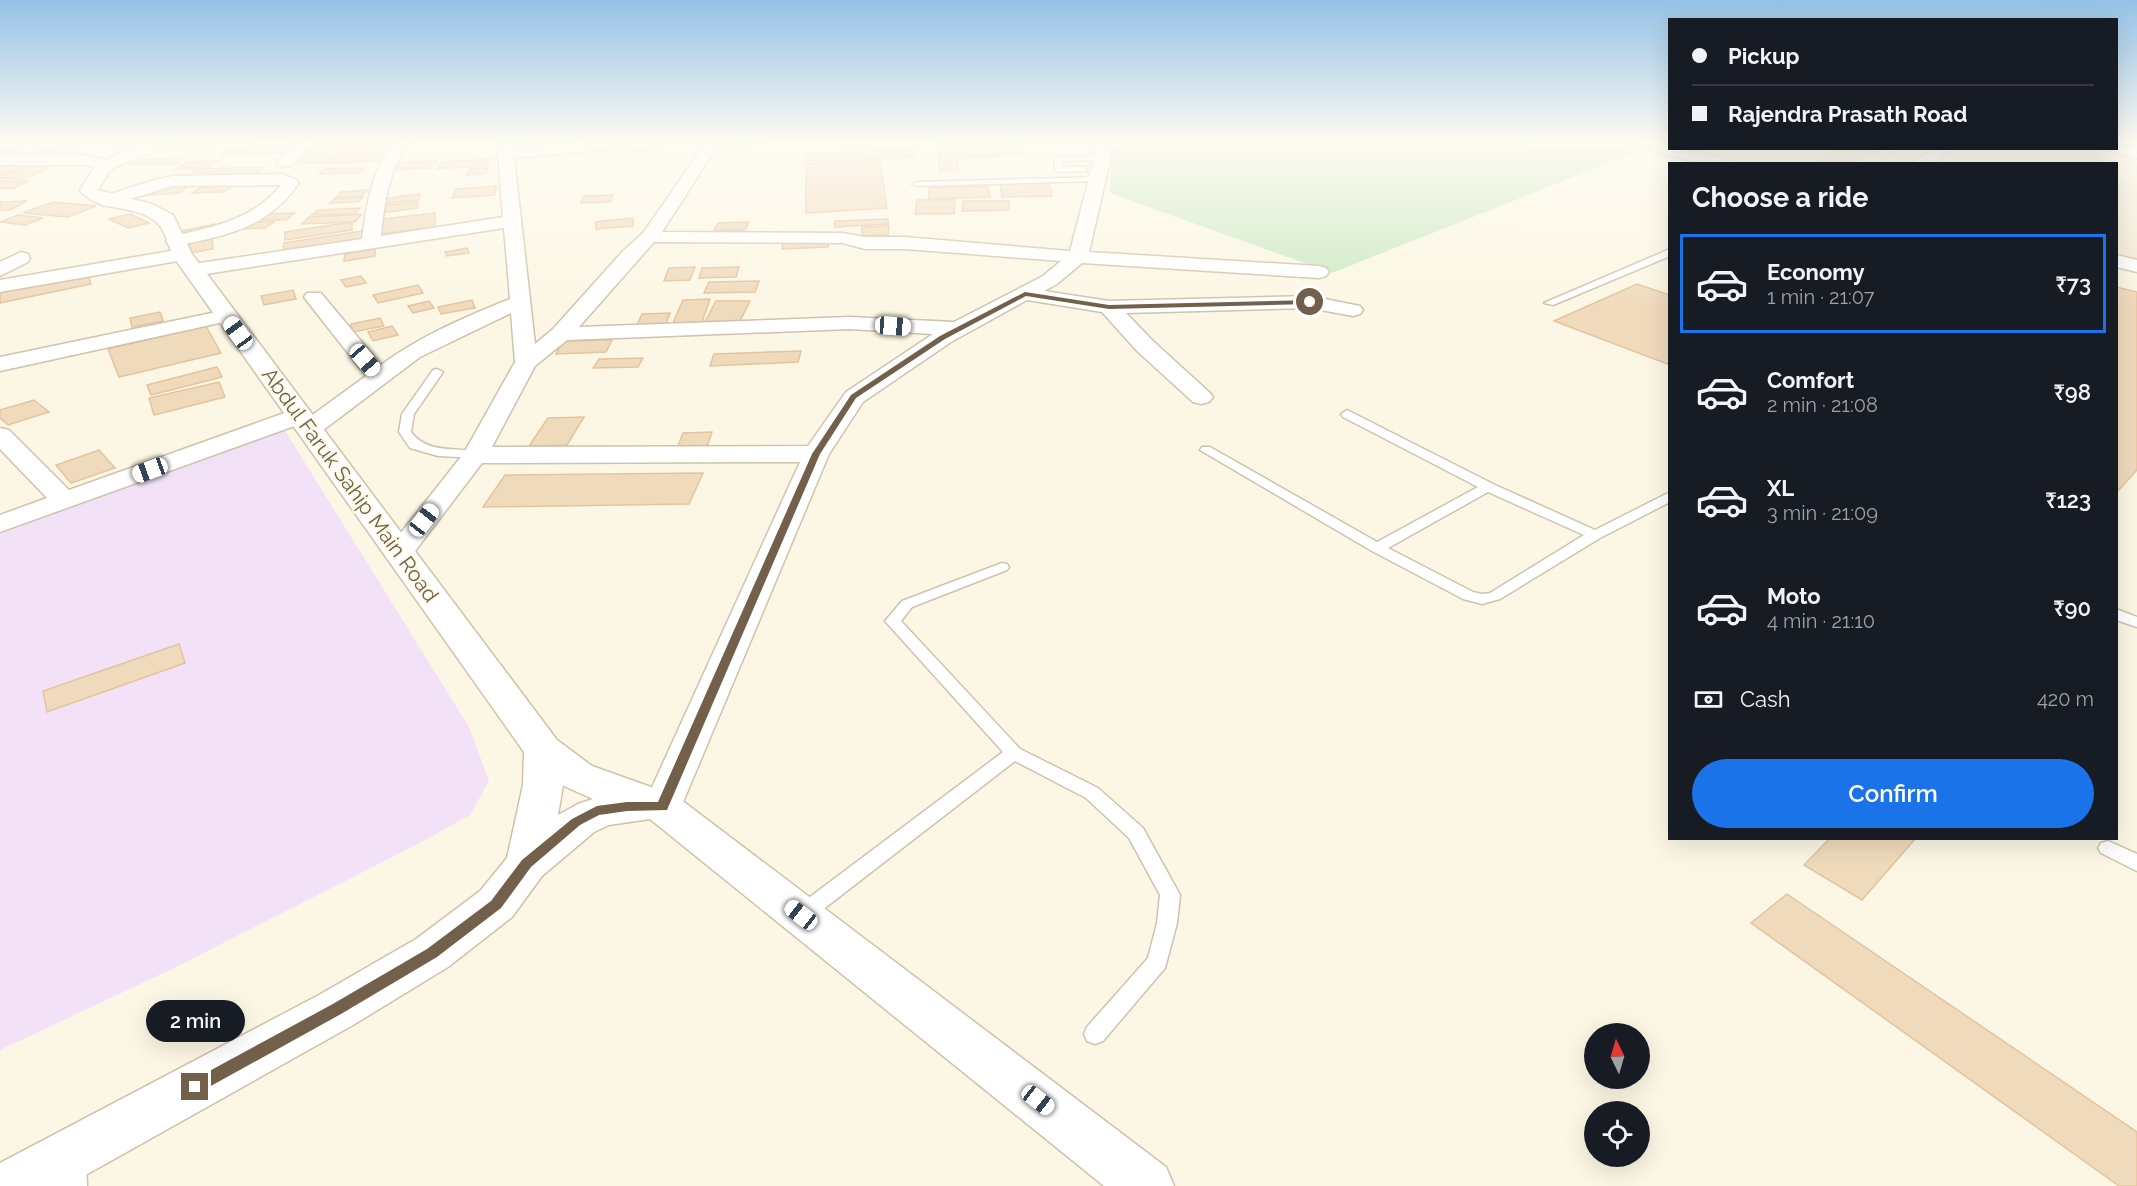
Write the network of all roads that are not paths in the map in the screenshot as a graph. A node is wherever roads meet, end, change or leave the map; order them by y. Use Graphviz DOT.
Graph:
graph roads {
  1 [pos="95,196"];
  2 [pos="122,196"];
  3 [pos="280,196"];
  4 [pos="377,196"];
  5 [pos="511,196"];
  6 [pos="677,196"];
  7 [pos="1092,196"];
  8 [pos="107,201"];
  9 [pos="513,221"];
  10 [pos="650,237"];
  11 [pos="372,243"];
  12 [pos="865,243"];
  13 [pos="1668,253"];
  14 [pos="183,255"];
  15 [pos="630,255"];
  16 [pos="1078,257"];
  17 [pos="21,258"];
  18 [pos="2118,261"];
  19 [pos="2137,266"];
  20 [pos="0,270"];
  21 [pos="1319,272"];
  22 [pos="0,286"];
  23 [pos="1025,294"];
  24 [pos="314,297"];
  25 [pos="520,302"];
  26 [pos="1549,303"];
  27 [pos="1109,307"];
  28 [pos="1353,310"];
  29 [pos="226,316"];
  30 [pos="958,329"];
  31 [pos="561,334"];
  32 [pos="526,362"];
  33 [pos="0,364"];
  34 [pos="437,372"];
  35 [pos="379,377"];
  36 [pos="1201,397"];
  37 [pos="1347,414"];
  38 [pos="304,423"];
  39 [pos="1,437"];
  40 [pos="1206,450"];
  41 [pos="816,454"];
  42 [pos="475,455"];
  43 [pos="1488,487"];
  44 [pos="1668,497"];
  45 [pos="65,501"];
  46 [pos="0,525"];
  47 [pos="1595,535"];
  48 [pos="1377,548"];
  49 [pos="399,553"];
  50 [pos="1002,567"];
  51 [pos="2118,615"];
  52 [pos="2137,622"];
  53 [pos="543,750"];
  54 [pos="1014,753"];
  55 [pos="662,807"];
  56 [pos="2109,848"];
  57 [pos="2137,863"];
  58 [pos="526,864"];
  59 [pos="801,915"];
  60 [pos="1095,1034"];
  61 [pos="74,1169"];
  62 [pos="12,1186"];
  63 [pos="1147,1186"];
  1 -- 8 [label="street"];
  2 -- 8 [label="street"];
  3 -- 14 [label="street"];
  4 -- 11 [label="street"];
  5 -- 9 [label="street"];
  6 -- 10 [label="street"];
  7 -- 16 [label="street"];
  8 -- 14 [label="street, Abdul Faruk Sahip Main Road"];
  9 -- 11 [label="street"];
  9 -- 25 [label="street"];
  10 -- 12 [label="street"];
  10 -- 15 [label="street"];
  11 -- 14 [label="street"];
  12 -- 15 [label="street"];
  12 -- 16 [label="street"];
  13 -- 26 [label="lane"];
  14 -- 22 [label="street"];
  14 -- 29 [label="street, Abdul Faruk Sahip Main Road"];
  15 -- 31 [label="street"];
  16 -- 21 [label="street"];
  16 -- 23 [label="street"];
  17 -- 20 [label="street"];
  18 -- 19 [label="street"];
  23 -- 27 [label="street"];
  23 -- 30 [label="street"];
  24 -- 35 [label="street"];
  25 -- 32 [label="street"];
  25 -- 35 [label="street"];
  27 -- 28 [label="street"];
  27 -- 36 [label="street"];
  29 -- 33 [label="street"];
  29 -- 38 [label="street, Abdul Faruk Sahip Main Road"];
  30 -- 31 [label="street"];
  30 -- 41 [label="street"];
  31 -- 32 [label="street"];
  32 -- 42 [label="street"];
  34 -- 42 [label="lane"];
  35 -- 38 [label="street"];
  37 -- 43 [label="lane"];
  38 -- 45 [label="street"];
  38 -- 49 [label="street, Abdul Faruk Sahip Main Road"];
  39 -- 45 [label="street"];
  40 -- 48 [label="lane"];
  41 -- 42 [label="street"];
  41 -- 55 [label="street"];
  42 -- 49 [label="street"];
  43 -- 47 [label="lane"];
  43 -- 48 [label="lane"];
  44 -- 47 [label="lane"];
  45 -- 46 [label="street"];
  47 -- 48 [label="lane"];
  49 -- 53 [label="street, Abdul Faruk Sahip Main Road"];
  50 -- 54 [label="lane"];
  51 -- 52 [label="lane"];
  53 -- 55 [label="street, Abdul Faruk Sahip Main Road"];
  53 -- 58 [label="street"];
  54 -- 59 [label="lane"];
  54 -- 60 [label="lane"];
  55 -- 58 [label="street"];
  55 -- 59 [label="street, Abdul Faruk Sahip Main Road"];
  56 -- 57 [label="lane"];
  58 -- 61 [label="street"];
  59 -- 63 [label="street, Abdul Faruk Sahip Main Road"];
  61 -- 62 [label="street"];
}
